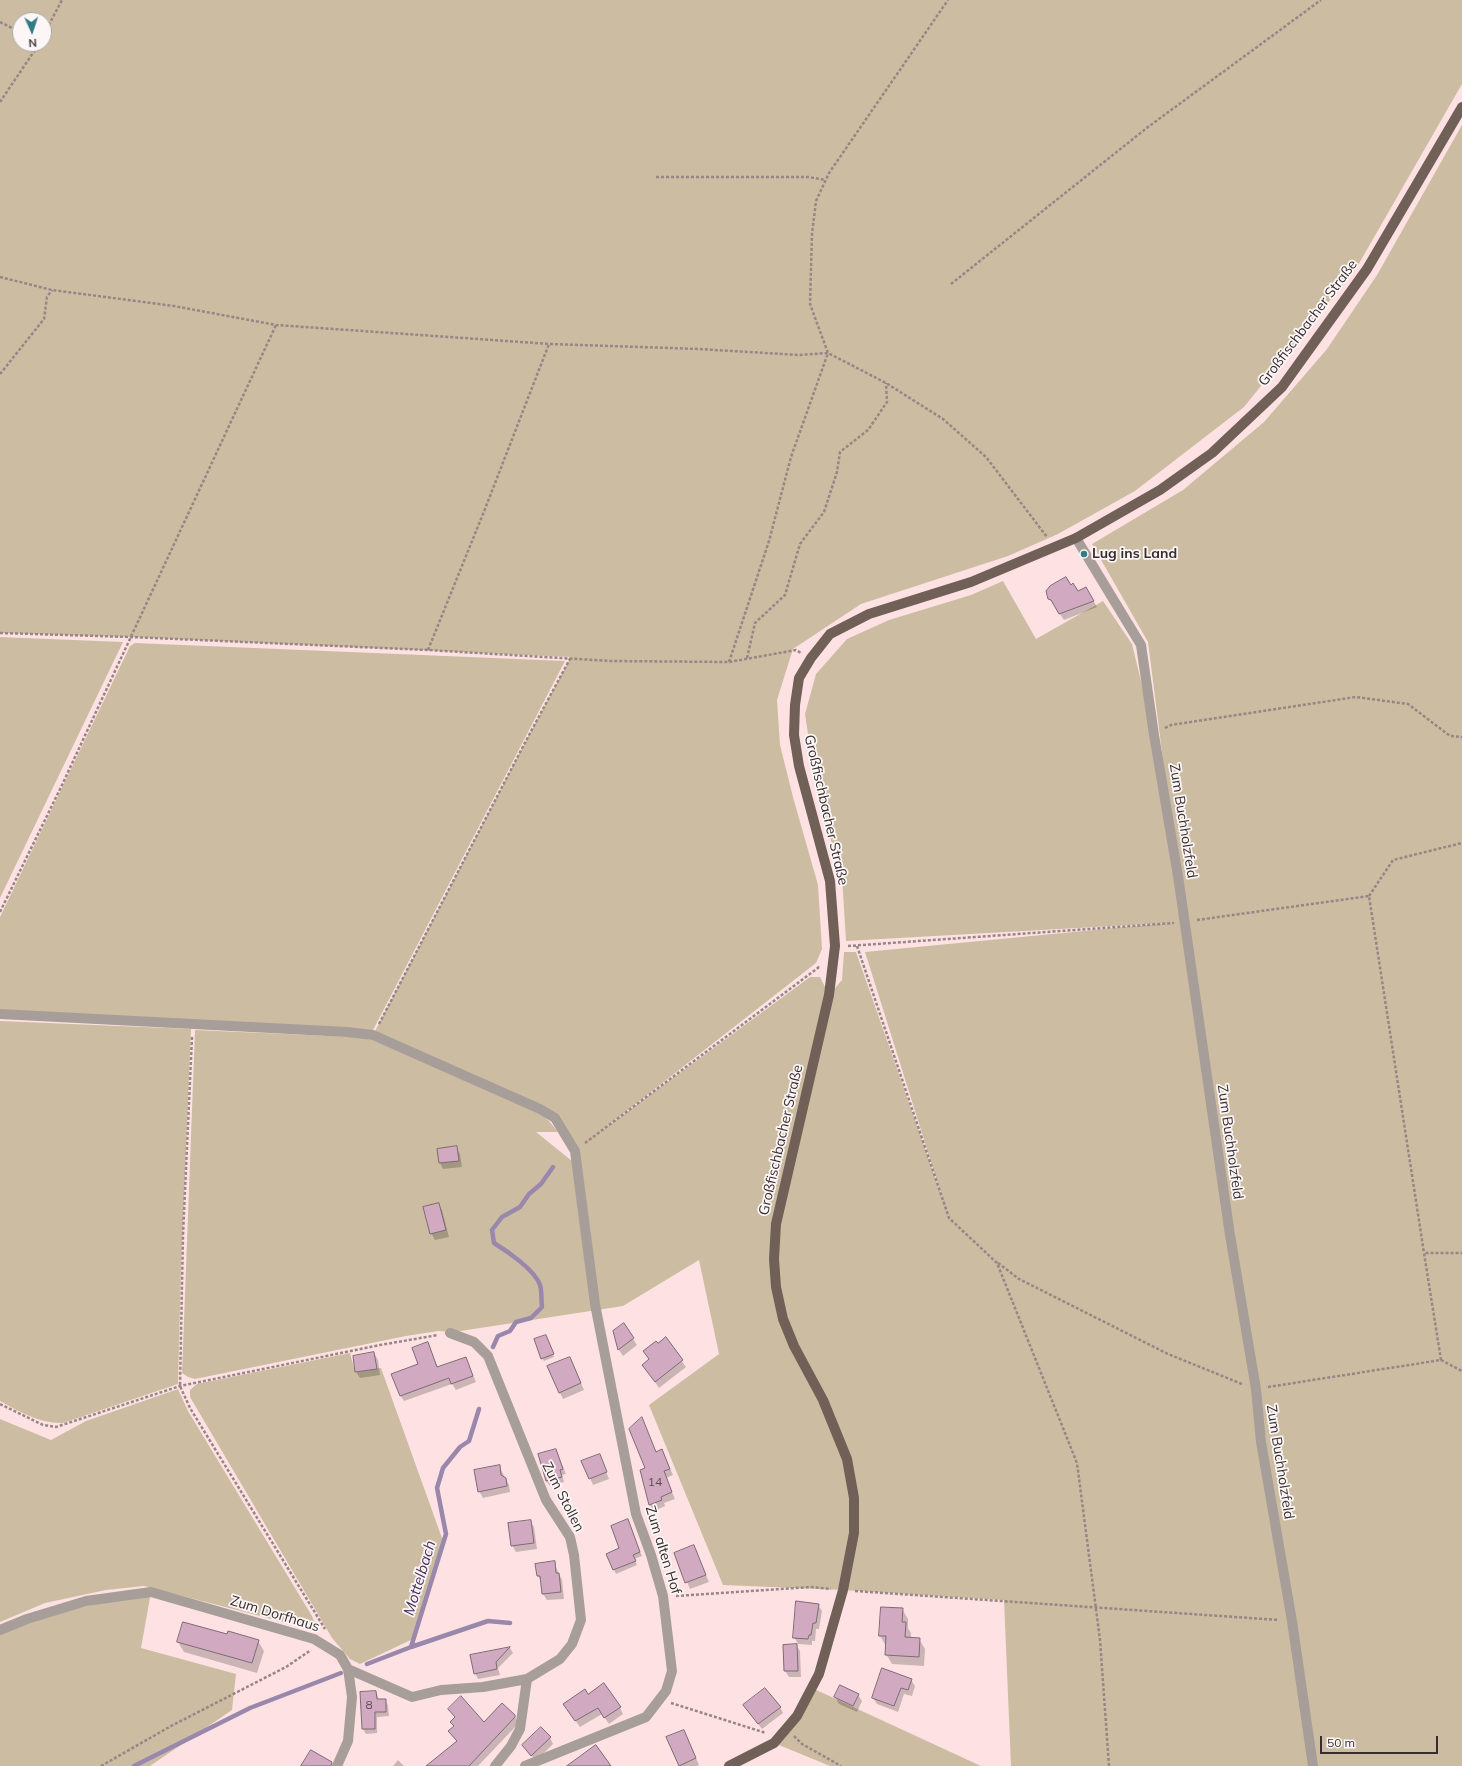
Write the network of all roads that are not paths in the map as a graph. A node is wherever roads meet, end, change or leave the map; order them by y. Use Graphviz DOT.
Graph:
graph roads {
  1 [pos="1462,107"];
  2 [pos="1076,538"];
  3 [pos="0,1014"];
  4 [pos="450,1333"];
  5 [pos="0,1630"];
  6 [pos="348,1669"];
  7 [pos="527,1679"];
  8 [pos="337,1766"];
  9 [pos="495,1766"];
  10 [pos="525,1766"];
  11 [pos="729,1766"];
  12 [pos="1313,1766"];
  1 -- 2 [label="main road, Großfischbacher Straße"];
  2 -- 11 [label="main road, Großfischbacher Straße"];
  2 -- 12 [label="street, Zum Buchholzfeld"];
  3 -- 10 [label="street, Zum alten Hof"];
  4 -- 7 [label="street, Zum Stollen"];
  5 -- 6 [label="street, Zum Dorfhaus"];
  6 -- 7 [label="street, Zum Stollen"];
  6 -- 8 [label="street, Zum Dorfhaus"];
  7 -- 9 [label="street"];
}
